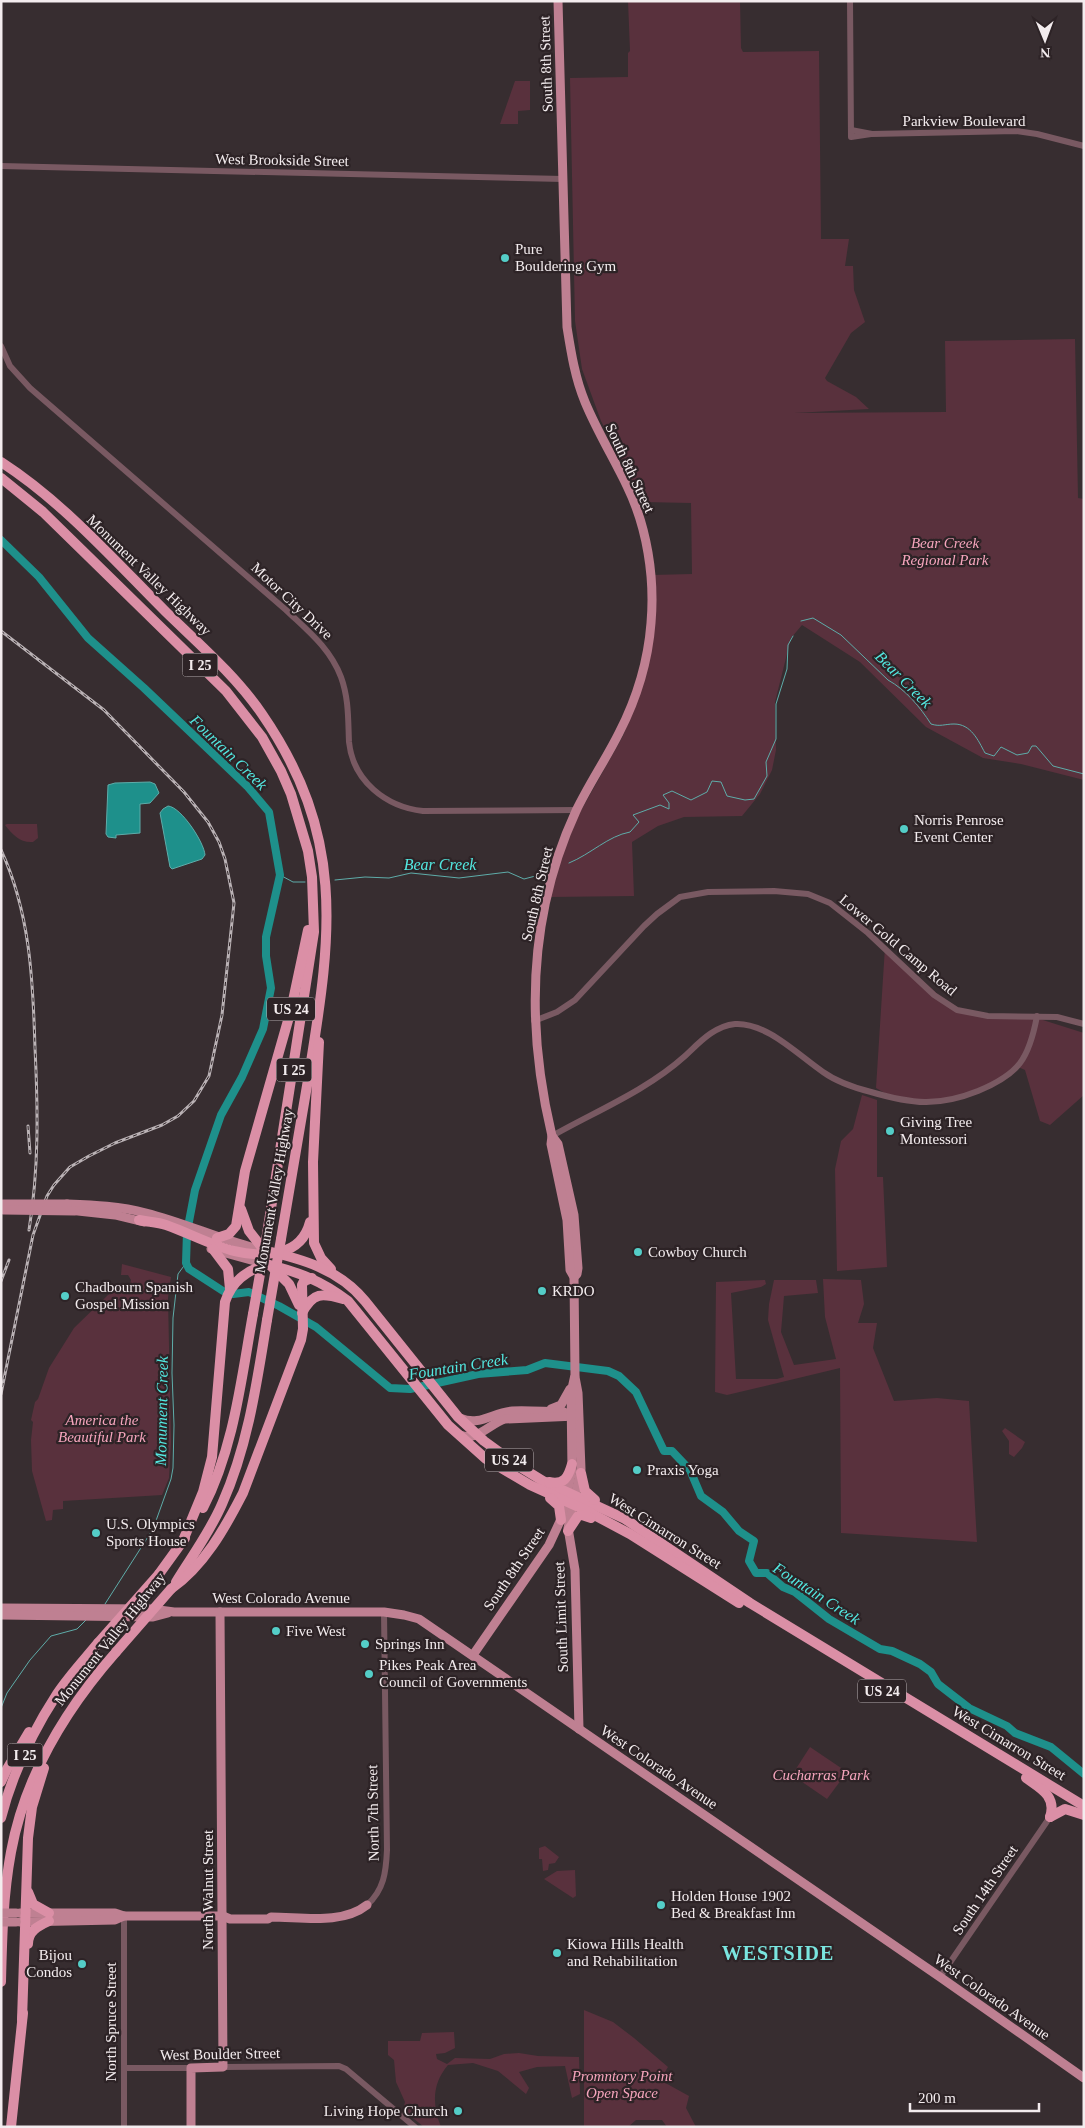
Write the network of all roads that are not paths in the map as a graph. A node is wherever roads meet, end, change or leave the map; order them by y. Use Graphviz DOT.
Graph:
graph roads {
  1 [pos="558,1"];
  2 [pos="850,1"];
  3 [pos="1084,146"];
  4 [pos="1,166"];
  5 [pos="563,179"];
  6 [pos="1,346"];
  7 [pos="1,457"];
  8 [pos="1,462"];
  9 [pos="23,477"];
  10 [pos="1,478"];
  11 [pos="577,810"];
  12 [pos="314,905"];
  13 [pos="321,998"];
  14 [pos="1037,1016"];
  15 [pos="534,1021"];
  16 [pos="1084,1024"];
  17 [pos="552,1136"];
  18 [pos="241,1205"];
  19 [pos="2,1207"];
  20 [pos="312,1208"];
  21 [pos="139,1220"];
  22 [pos="216,1243"];
  23 [pos="270,1259"];
  24 [pos="340,1277"];
  25 [pos="312,1278"];
  26 [pos="234,1279"];
  27 [pos="348,1301"];
  28 [pos="302,1307"];
  29 [pos="575,1375"];
  30 [pos="572,1384"];
  31 [pos="538,1411"];
  32 [pos="574,1415"];
  33 [pos="458,1417"];
  34 [pos="454,1432"];
  35 [pos="477,1435"];
  36 [pos="572,1464"];
  37 [pos="581,1473"];
  38 [pos="543,1481"];
  39 [pos="530,1485"];
  40 [pos="571,1499"];
  41 [pos="621,1517"];
  42 [pos="561,1520"];
  43 [pos="568,1531"];
  44 [pos="641,1531"];
  45 [pos="630,1534"];
  46 [pos="182,1543"];
  47 [pos="171,1589"];
  48 [pos="1,1608"];
  49 [pos="174,1612"];
  50 [pos="220,1612"];
  51 [pos="384,1612"];
  52 [pos="1,1615"];
  53 [pos="473,1655"];
  54 [pos="56,1695"];
  55 [pos="71,1708"];
  56 [pos="579,1729"];
  57 [pos="1025,1777"];
  58 [pos="1,1782"];
  59 [pos="1084,1806"];
  60 [pos="1084,1814"];
  61 [pos="1050,1817"];
  62 [pos="1,1818"];
  63 [pos="26,1882"];
  64 [pos="367,1905"];
  65 [pos="1,1913"];
  66 [pos="124,1916"];
  67 [pos="223,1916"];
  68 [pos="49,1917"];
  69 [pos="20,1918"];
  70 [pos="1,1922"];
  71 [pos="940,1976"];
  72 [pos="1,1982"];
  73 [pos="22,2020"];
  74 [pos="223,2067"];
  75 [pos="124,2068"];
  76 [pos="191,2068"];
  77 [pos="1084,2078"];
  78 [pos="11,2127"];
  79 [pos="124,2127"];
  80 [pos="191,2127"];
  81 [pos="414,2127"];
  1 -- 5 [label="main road, South 8th Street"];
  2 -- 3 [label="street, Parkview Boulevard"];
  4 -- 5 [label="street, West Brookside Street"];
  5 -- 11 [label="main road, South 8th Street"];
  6 -- 11 [label="street, Motor City Drive"];
  7 -- 9 [label="highway"];
  8 -- 9 [label="highway, Monument Valley Highway / I 25"];
  9 -- 13 [label="highway, Monument Valley Highway / I 25"];
  10 -- 12 [label="highway, Monument Valley Highway / I 25"];
  11 -- 15 [label="main road, South 8th Street"];
  12 -- 18 [label="highway, US 24"];
  12 -- 46 [label="highway, Monument Valley Highway / I 25, bridge"];
  13 -- 20 [label="highway, US 24"];
  13 -- 47 [label="highway, Monument Valley Highway / I 25, bridge"];
  14 -- 15 [label="street, Lower Gold Camp Road"];
  14 -- 16 [label="street, Lower Gold Camp Road"];
  14 -- 17 [label="street"];
  15 -- 17 [label="main road, South 8th Street"];
  17 -- 29 [label="main road, South 8th Street"];
  18 -- 22 [label="highway"];
  18 -- 23 [label="highway, US 24"];
  19 -- 21 [label="main road, West Cimarron Street, bridge"];
  19 -- 22 [label="main road, West Cimarron Street, bridge"];
  20 -- 23 [label="highway"];
  20 -- 24 [label="highway, US 24"];
  21 -- 22 [label="highway"];
  22 -- 23 [label="main road, West Cimarron Street"];
  22 -- 23 [label="main road, West Cimarron Street"];
  22 -- 23 [label="highway"];
  22 -- 26 [label="highway"];
  23 -- 24 [label="highway, West Cimarron Street"];
  23 -- 25 [label="highway, West Cimarron Street / US 24"];
  23 -- 26 [label="highway"];
  23 -- 28 [label="highway"];
  24 -- 33 [label="highway, West Cimarron Street / US 24"];
  25 -- 27 [label="highway, West Cimarron Street / US 24"];
  25 -- 28 [label="highway"];
  26 -- 46 [label="highway"];
  27 -- 28 [label="highway"];
  27 -- 34 [label="highway, West Cimarron Street / US 24"];
  28 -- 47 [label="highway"];
  29 -- 30 [label="main road, South 8th Street"];
  29 -- 32 [label="main road, South 8th Street"];
  30 -- 31 [label="main road"];
  30 -- 32 [label="main road, South 8th Street"];
  31 -- 32 [label="main road"];
  31 -- 33 [label="main road"];
  32 -- 35 [label="main road"];
  32 -- 36 [label="main road, South 8th Street"];
  32 -- 37 [label="main road, South 8th Street"];
  33 -- 35 [label="highway, West Cimarron Street / US 24"];
  34 -- 35 [label="main road"];
  34 -- 39 [label="highway, West Cimarron Street / US 24"];
  35 -- 38 [label="highway, West Cimarron Street / US 24"];
  36 -- 38 [label="highway"];
  36 -- 40 [label="main road, South 8th Street"];
  37 -- 40 [label="main road, South 8th Street"];
  37 -- 41 [label="highway"];
  38 -- 40 [label="highway, West Cimarron Street / US 24"];
  39 -- 40 [label="highway, West Cimarron Street / US 24"];
  39 -- 42 [label="highway"];
  40 -- 41 [label="highway, West Cimarron Street / US 24"];
  40 -- 42 [label="main road, South 8th Street"];
  40 -- 43 [label="main road, South Limit Street"];
  40 -- 44 [label="highway"];
  40 -- 45 [label="highway, West Cimarron Street / US 24"];
  41 -- 44 [label="highway, West Cimarron Street / US 24"];
  42 -- 53 [label="main road, South 8th Street"];
  43 -- 45 [label="highway"];
  43 -- 56 [label="main road, South Limit Street"];
  44 -- 59 [label="highway, West Cimarron Street / US 24"];
  45 -- 57 [label="highway, West Cimarron Street / US 24"];
  46 -- 54 [label="highway, Monument Valley Highway / I 25, bridge"];
  47 -- 55 [label="highway, Monument Valley Highway / I 25, bridge"];
  48 -- 49 [label="main road, West Colorado Avenue"];
  49 -- 50 [label="main road, West Colorado Avenue"];
  49 -- 52 [label="main road, West Colorado Avenue"];
  50 -- 51 [label="main road, West Colorado Avenue"];
  50 -- 67 [label="main road, North Walnut Street"];
  51 -- 53 [label="main road, West Colorado Avenue"];
  51 -- 64 [label="street, North 7th Street"];
  53 -- 56 [label="main road, West Colorado Avenue"];
  54 -- 58 [label="highway"];
  54 -- 62 [label="highway, Monument Valley Highway / I 25"];
  55 -- 63 [label="highway"];
  55 -- 72 [label="highway, Monument Valley Highway / I 25"];
  56 -- 71 [label="main road, West Colorado Avenue"];
  57 -- 60 [label="highway, West Cimarron Street / US 24"];
  57 -- 61 [label="highway"];
  60 -- 61 [label="highway"];
  61 -- 71 [label="street, South 14th Street"];
  63 -- 68 [label="highway"];
  63 -- 69 [label="highway"];
  64 -- 67 [label="main road"];
  65 -- 69 [label="main road, bridge"];
  66 -- 67 [label="main road"];
  66 -- 68 [label="main road"];
  66 -- 75 [label="street, North Spruce Street"];
  67 -- 74 [label="main road, North Walnut Street"];
  68 -- 69 [label="main road"];
  68 -- 73 [label="highway"];
  69 -- 70 [label="main road, bridge"];
  69 -- 73 [label="highway"];
  71 -- 77 [label="main road, West Colorado Avenue"];
  73 -- 78 [label="highway"];
  74 -- 76 [label="main road, West Boulder Street"];
  74 -- 81 [label="street, West Boulder Street"];
  75 -- 76 [label="street, West Boulder Street"];
  75 -- 79 [label="street, North Spruce Street"];
  76 -- 80 [label="main road"];
}
